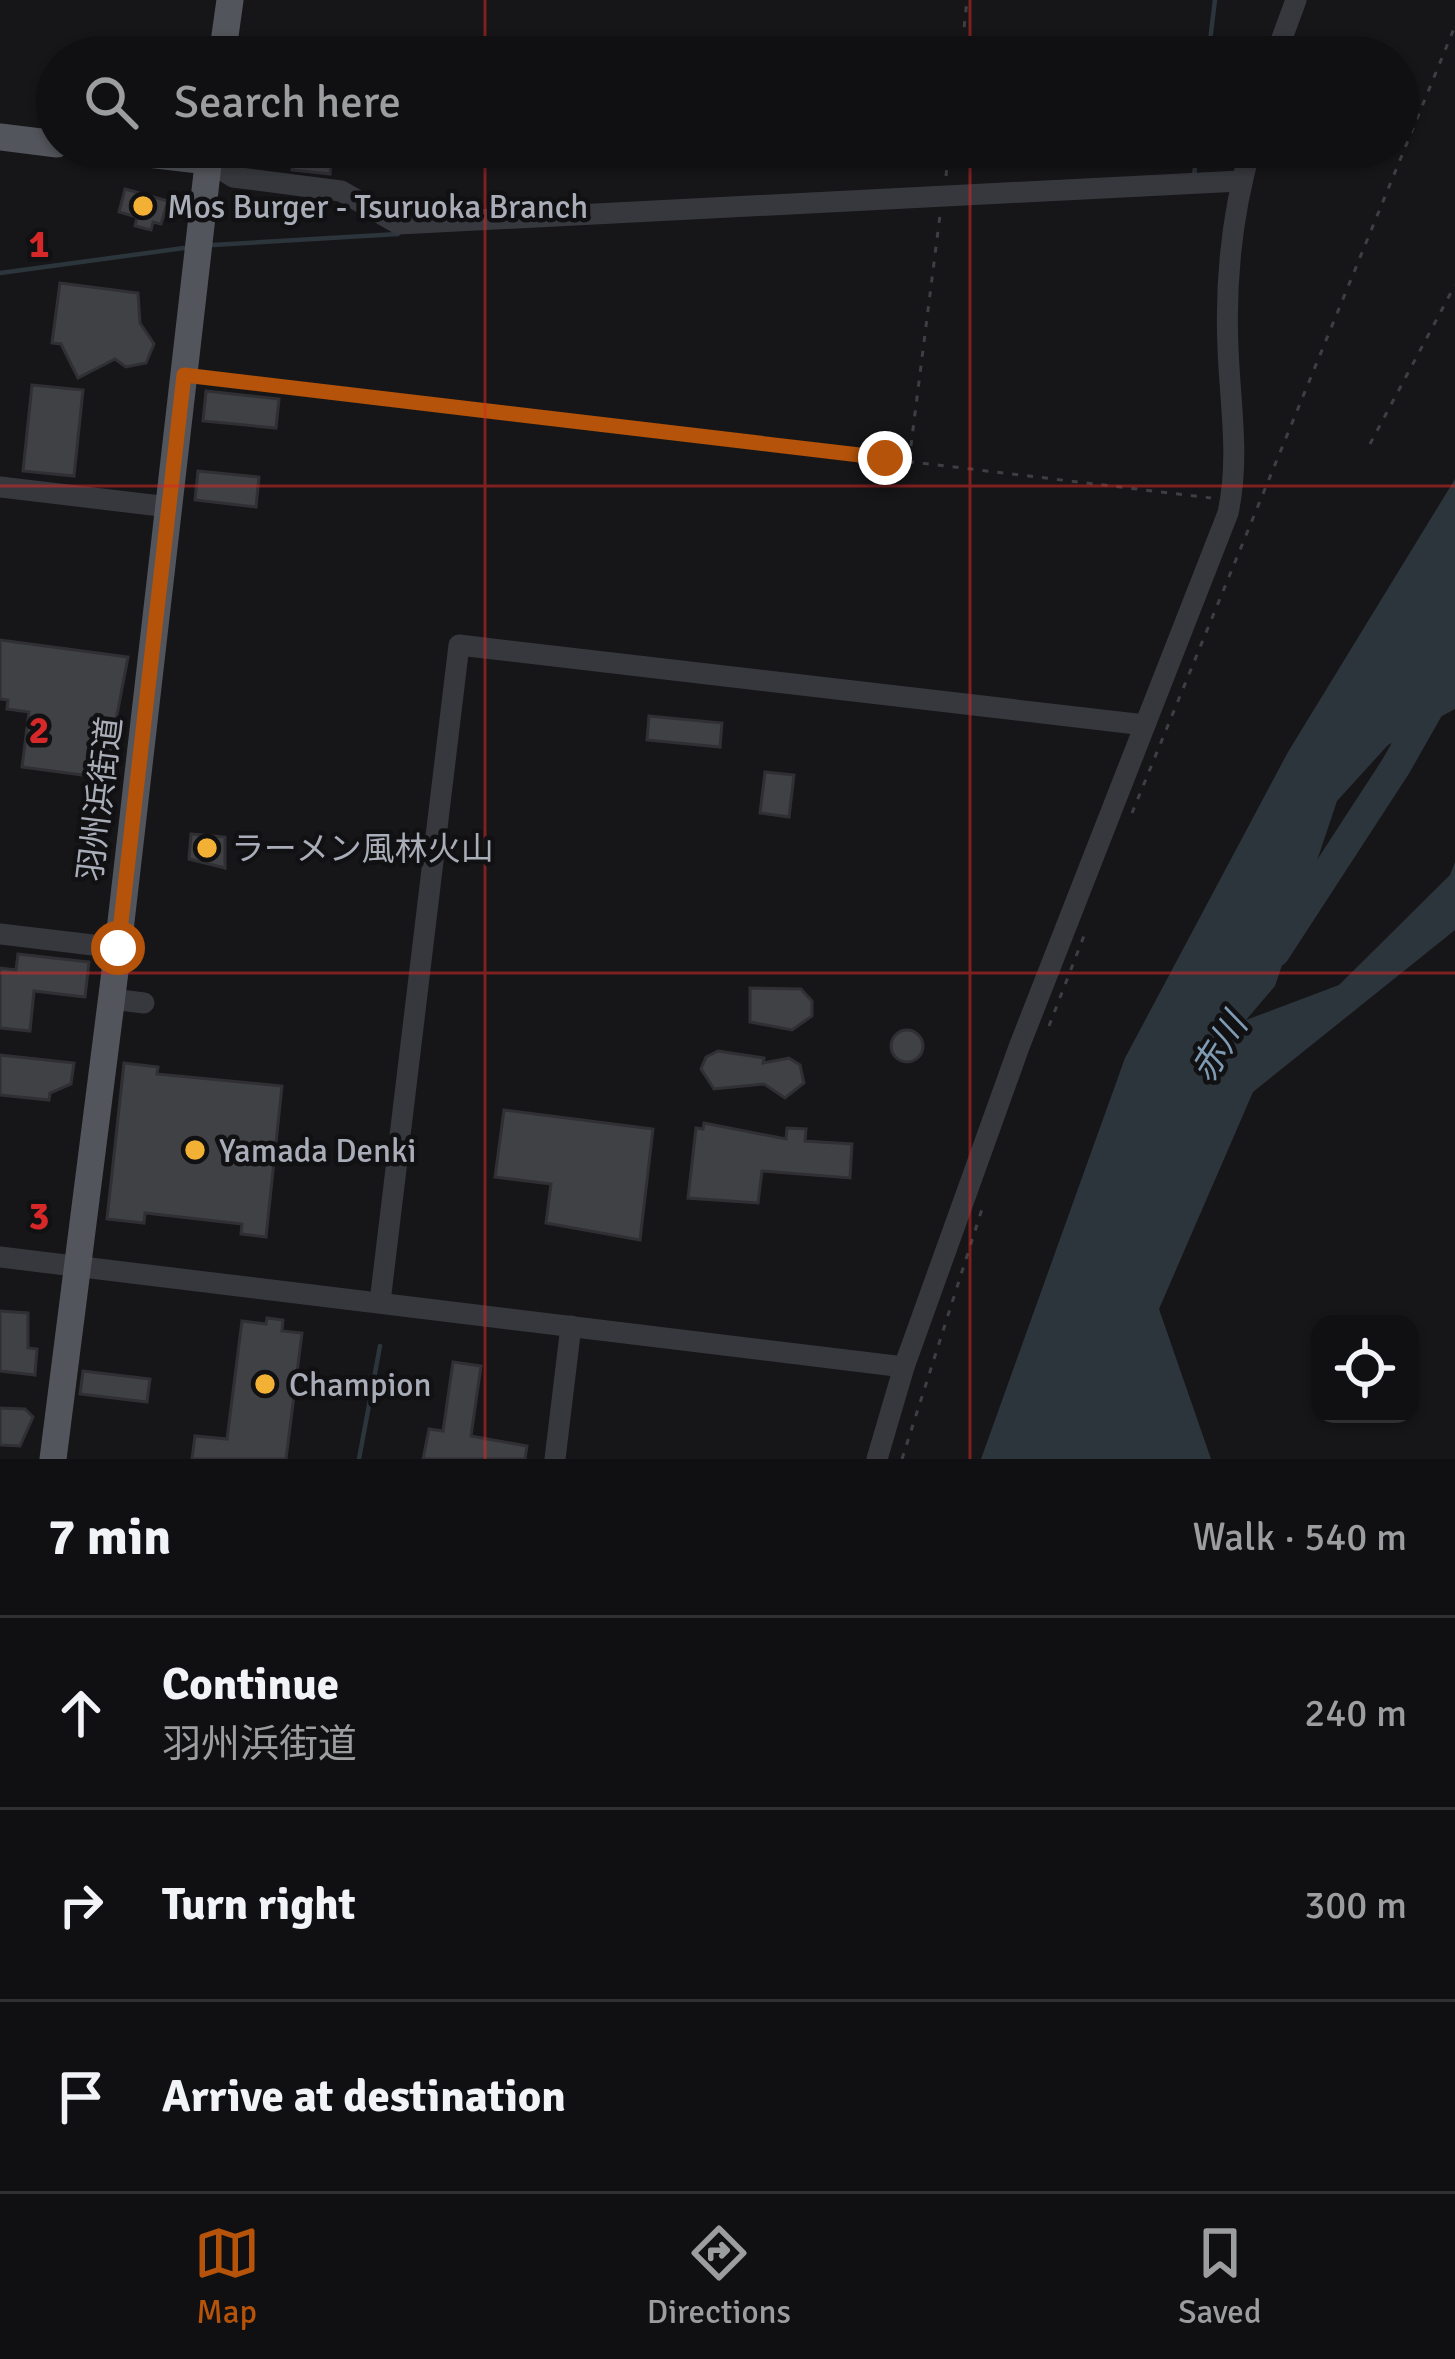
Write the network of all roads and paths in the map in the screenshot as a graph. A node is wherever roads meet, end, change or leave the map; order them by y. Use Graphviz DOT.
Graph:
graph roads {
  1 [pos="230,0"];
  2 [pos="968,0"];
  3 [pos="1296,0"];
  4 [pos="1455,26"];
  5 [pos="225,36"];
  6 [pos="964,36"];
  7 [pos="1283,36"];
  8 [pos="1419,114"];
  9 [pos="0,137"];
  10 [pos="36,141"];
  11 [pos="207,168"];
  12 [pos="224,168"];
  13 [pos="947,168"];
  14 [pos="1244,168"];
  15 [pos="1397,168"];
  16 [pos="1240,181"];
  17 [pos="944,194"];
  18 [pos="1455,285"];
  19 [pos="184,375"];
  20 [pos="1370,444"];
  21 [pos="909,463"];
  22 [pos="0,487"];
  23 [pos="1231,500"];
  24 [pos="169,507"];
  25 [pos="1145,725"];
  26 [pos="1129,819"];
  27 [pos="1092,915"];
  28 [pos="0,934"];
  29 [pos="118,948"];
  30 [pos="112,999"];
  31 [pos="144,1004"];
  32 [pos="1046,1034"];
  33 [pos="983,1205"];
  34 [pos="0,1257"];
  35 [pos="77,1266"];
  36 [pos="380,1302"];
  37 [pos="571,1326"];
  38 [pos="904,1367"];
  39 [pos="53,1459"];
  40 [pos="555,1459"];
  41 [pos="878,1459"];
  42 [pos="902,1459"];
  1 -- 5 [label="main road"];
  2 -- 6 [label="path"];
  3 -- 7 [label="street"];
  4 -- 8 [label="path"];
  9 -- 10 [label="main road"];
  11 -- 19 [label="main road, 羽州浜街道"];
  12 -- 17 [label="street"];
  13 -- 17 [label="path"];
  14 -- 16 [label="street"];
  15 -- 26 [label="path"];
  16 -- 17 [label="street"];
  16 -- 23 [label="street"];
  17 -- 21 [label="path"];
  18 -- 20 [label="path"];
  19 -- 21 [label="path"];
  19 -- 24 [label="main road, 羽州浜街道"];
  21 -- 23 [label="path"];
  22 -- 24 [label="street"];
  23 -- 25 [label="street"];
  24 -- 29 [label="main road, 羽州浜街道"];
  25 -- 36 [label="street"];
  25 -- 38 [label="street"];
  27 -- 32 [label="path"];
  28 -- 29 [label="street"];
  29 -- 30 [label="main road, 羽州浜街道"];
  30 -- 31 [label="street"];
  30 -- 35 [label="main road, 羽州浜街道"];
  33 -- 42 [label="path"];
  34 -- 35 [label="street"];
  35 -- 36 [label="street"];
  35 -- 39 [label="main road, 羽州浜街道"];
  36 -- 37 [label="street"];
  37 -- 38 [label="street"];
  37 -- 40 [label="street"];
  38 -- 41 [label="street"];
}
